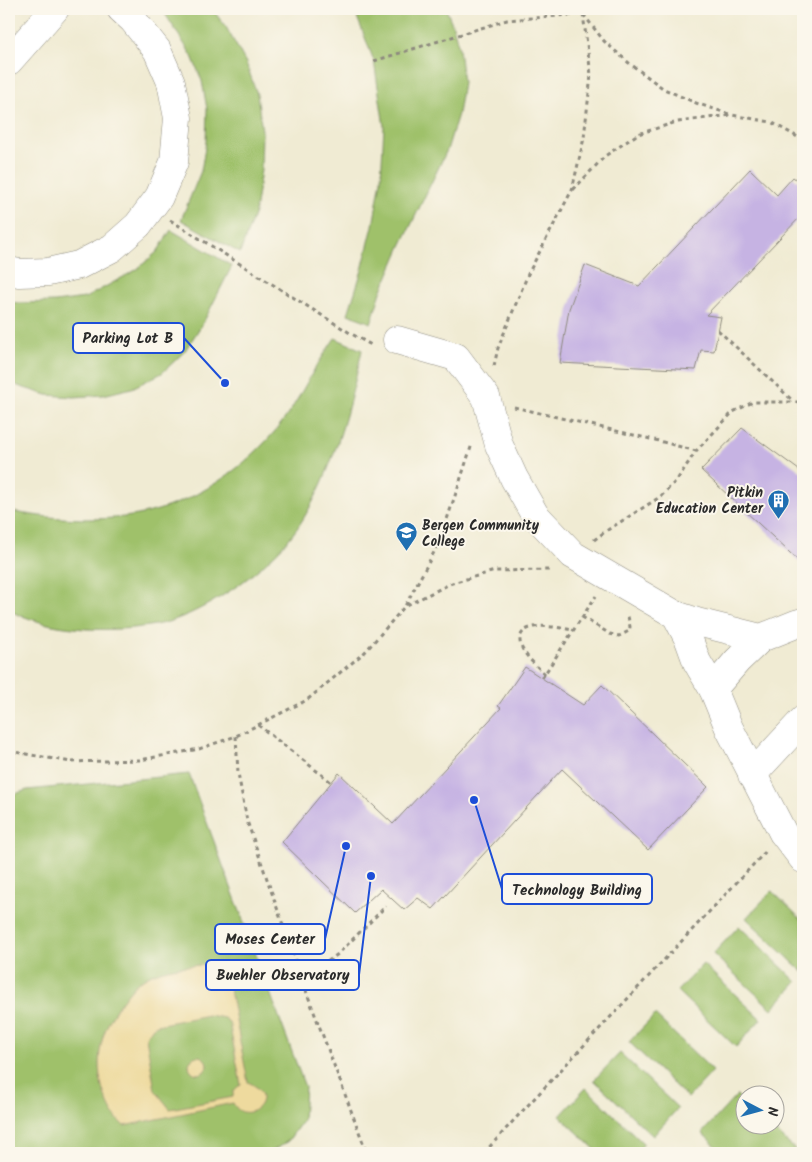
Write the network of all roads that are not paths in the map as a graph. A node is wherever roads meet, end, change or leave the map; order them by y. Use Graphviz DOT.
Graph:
graph roads {
  1 [pos="55,9"];
  2 [pos="121,9"];
  3 [pos="9,61"];
  4 [pos="9,271"];
  5 [pos="386,343"];
  6 [pos="676,615"];
  7 [pos="803,622"];
  8 [pos="761,638"];
  9 [pos="712,690"];
  10 [pos="803,720"];
  11 [pos="752,775"];
  12 [pos="803,859"];
  1 -- 3 [label="street"];
  2 -- 4 [label="street"];
  5 -- 6 [label="street"];
  6 -- 8 [label="street"];
  6 -- 9 [label="street"];
  7 -- 8 [label="street"];
  8 -- 9 [label="street"];
  9 -- 11 [label="street"];
  10 -- 11 [label="street"];
  11 -- 12 [label="street"];
}
